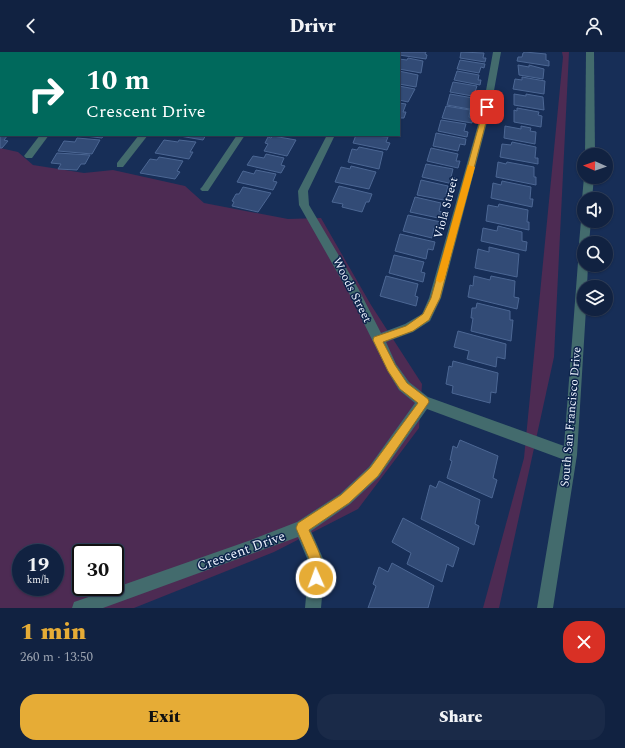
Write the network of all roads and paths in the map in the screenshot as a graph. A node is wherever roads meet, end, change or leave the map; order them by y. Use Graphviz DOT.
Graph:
graph roads {
  1 [pos="497,52"];
  2 [pos="590,52"];
  3 [pos="44,136"];
  4 [pos="143,136"];
  5 [pos="240,136"];
  6 [pos="330,136"];
  7 [pos="590,148"];
  8 [pos="30,156"];
  9 [pos="120,166"];
  10 [pos="205,190"];
  11 [pos="582,272"];
  12 [pos="378,340"];
  13 [pos="424,402"];
  14 [pos="570,455"];
  15 [pos="302,528"];
  16 [pos="80,608"];
  17 [pos="313,608"];
  18 [pos="545,608"];
  1 -- 12 [label="street, Viola Street"];
  2 -- 7 [label="street"];
  3 -- 8 [label="street"];
  4 -- 9 [label="street"];
  5 -- 10 [label="street"];
  6 -- 12 [label="street, Woods Street"];
  11 -- 14 [label="street, South San Francisco Drive"];
  12 -- 13 [label="street, Woods Street"];
  13 -- 14 [label="street, Woods Street"];
  13 -- 15 [label="street, Crescent Drive"];
  14 -- 18 [label="street, South San Francisco Drive"];
  15 -- 16 [label="street, Crescent Drive"];
  15 -- 17 [label="street"];
}
